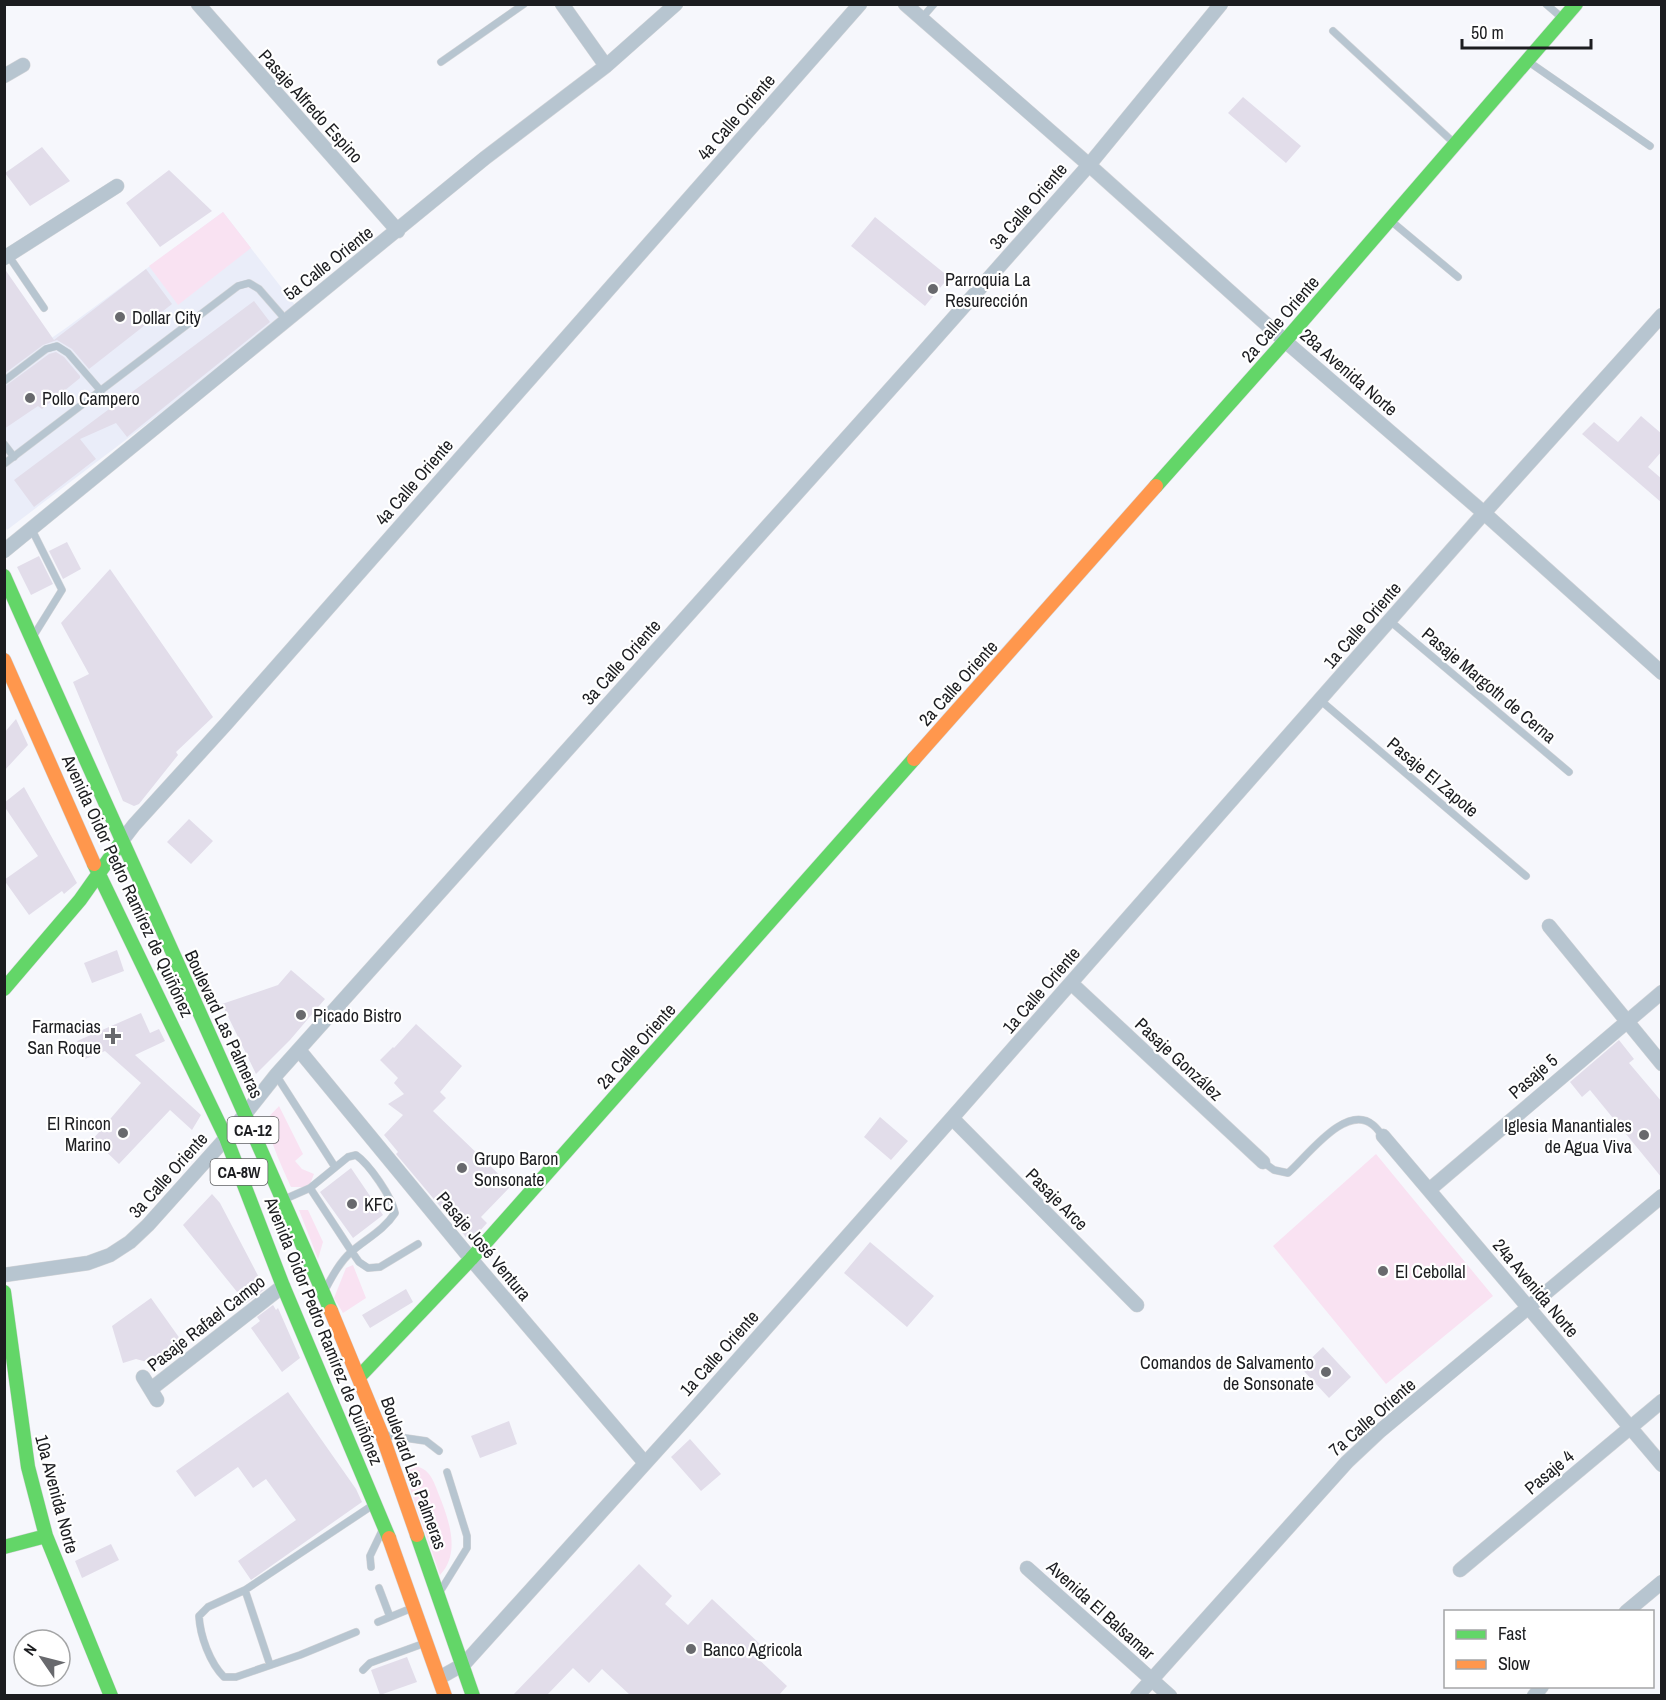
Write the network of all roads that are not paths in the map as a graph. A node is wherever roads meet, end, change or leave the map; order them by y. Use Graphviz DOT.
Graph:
graph roads {
  1 [pos="198,4"];
  2 [pos="524,4"];
  3 [pos="562,4"];
  4 [pos="676,4"];
  5 [pos="860,4"];
  6 [pos="905,4"];
  7 [pos="934,4"];
  8 [pos="1221,4"];
  9 [pos="1546,4"];
  10 [pos="1576,4"];
  11 [pos="921,19"];
  12 [pos="1563,19"];
  13 [pos="1333,31"];
  14 [pos="1527,60"];
  15 [pos="441,62"];
  16 [pos="23,65"];
  17 [pos="606,66"];
  18 [pos="4,76"];
  19 [pos="1455,143"];
  20 [pos="1650,146"];
  21 [pos="1089,165"];
  22 [pos="117,186"];
  23 [pos="1389,220"];
  24 [pos="398,231"];
  25 [pos="6,256"];
  26 [pos="1458,277"];
  27 [pos="44,308"];
  28 [pos="1662,315"];
  29 [pos="285,320"];
  30 [pos="1285,341"];
  31 [pos="4,381"];
  32 [pos="101,391"];
  33 [pos="4,444"];
  34 [pos="14,457"];
  35 [pos="4,464"];
  36 [pos="1484,513"];
  37 [pos="32,530"];
  38 [pos="4,551"];
  39 [pos="4,576"];
  40 [pos="1390,621"];
  41 [pos="32,638"];
  42 [pos="4,660"];
  43 [pos="1662,672"];
  44 [pos="1320,700"];
  45 [pos="1569,772"];
  46 [pos="122,843"];
  47 [pos="1526,876"];
  48 [pos="100,877"];
  49 [pos="1549,926"];
  50 [pos="1071,983"];
  51 [pos="4,989"];
  52 [pos="1662,992"];
  53 [pos="1626,1020"];
  54 [pos="299,1050"];
  55 [pos="1662,1064"];
  56 [pos="276,1075"];
  57 [pos="246,1114"];
  58 [pos="952,1118"];
  59 [pos="1383,1136"];
  60 [pos="226,1138"];
  61 [pos="1263,1162"];
  62 [pos="335,1167"];
  63 [pos="310,1188"];
  64 [pos="1429,1190"];
  65 [pos="1662,1196"];
  66 [pos="283,1200"];
  67 [pos="418,1244"];
  68 [pos="352,1252"];
  69 [pos="471,1259"];
  70 [pos="4,1275"];
  71 [pos="283,1286"];
  72 [pos="4,1292"];
  73 [pos="322,1295"];
  74 [pos="1137,1305"];
  75 [pos="1529,1308"];
  76 [pos="359,1377"];
  77 [pos="150,1389"];
  78 [pos="1662,1401"];
  79 [pos="1631,1427"];
  80 [pos="382,1435"];
  81 [pos="439,1451"];
  82 [pos="645,1463"];
  83 [pos="1662,1465"];
  84 [pos="447,1472"];
  85 [pos="376,1503"];
  86 [pos="384,1526"];
  87 [pos="46,1536"];
  88 [pos="4,1547"];
  89 [pos="371,1566"];
  90 [pos="1027,1568"];
  91 [pos="1460,1570"];
  92 [pos="1662,1582"];
  93 [pos="379,1588"];
  94 [pos="245,1590"];
  95 [pos="438,1595"];
  96 [pos="415,1607"];
  97 [pos="1627,1610"];
  98 [pos="390,1617"];
  99 [pos="378,1622"];
  100 [pos="356,1632"];
  101 [pos="428,1642"];
  102 [pos="464,1664"];
  103 [pos="270,1665"];
  104 [pos="363,1670"];
  105 [pos="439,1678"];
  106 [pos="1152,1679"];
  107 [pos="111,1695"];
  108 [pos="445,1695"];
  109 [pos="473,1695"];
  110 [pos="1137,1695"];
  111 [pos="1170,1695"];
  1 -- 24 [label="street, Pasaje Alfredo Espino"];
  2 -- 15 [label="lane"];
  3 -- 17 [label="street"];
  4 -- 17 [label="street, 5a Calle Oriente"];
  5 -- 46 [label="street, 4a Calle Oriente"];
  6 -- 11 [label="street, 28a Avenida Norte"];
  7 -- 11 [label="lane"];
  8 -- 21 [label="street, 3a Calle Oriente"];
  9 -- 12 [label="lane"];
  10 -- 12 [label="street, 2a Calle Oriente"];
  11 -- 21 [label="street, 28a Avenida Norte"];
  12 -- 14 [label="street, 2a Calle Oriente"];
  13 -- 19 [label="lane"];
  14 -- 19 [label="street, 2a Calle Oriente"];
  14 -- 20 [label="lane"];
  16 -- 18 [label="street"];
  17 -- 24 [label="street, 5a Calle Oriente"];
  19 -- 23 [label="street, 2a Calle Oriente"];
  21 -- 30 [label="street, 28a Avenida Norte"];
  21 -- 54 [label="street, 3a Calle Oriente"];
  22 -- 25 [label="street"];
  23 -- 26 [label="lane"];
  23 -- 30 [label="street, 2a Calle Oriente"];
  24 -- 29 [label="street, 5a Calle Oriente"];
  25 -- 27 [label="lane"];
  28 -- 36 [label="street, 1a Calle Oriente"];
  29 -- 32 [label="lane"];
  29 -- 37 [label="street, 5a Calle Oriente"];
  30 -- 36 [label="street, 28a Avenida Norte"];
  30 -- 69 [label="street, 2a Calle Oriente"];
  31 -- 32 [label="lane"];
  32 -- 34 [label="lane"];
  33 -- 34 [label="lane"];
  34 -- 35 [label="lane"];
  36 -- 40 [label="street, 1a Calle Oriente"];
  36 -- 43 [label="street, 28a Avenida Norte"];
  37 -- 38 [label="street, 5a Calle Oriente"];
  37 -- 41 [label="lane"];
  39 -- 41 [label="street, Boulevard Las Palmeras / CA-12"];
  40 -- 44 [label="street, 1a Calle Oriente"];
  40 -- 45 [label="lane, Pasaje Margoth de Cerna"];
  41 -- 46 [label="street, Boulevard Las Palmeras / CA-12"];
  42 -- 48 [label="street, Avenida Oidor Pedro Ramírez de Quiñónez / CA-8W"];
  44 -- 47 [label="lane, Pasaje El Zapote"];
  44 -- 50 [label="street, 1a Calle Oriente"];
  46 -- 48 [label="street, 4a Calle Oriente"];
  46 -- 57 [label="street, Boulevard Las Palmeras / CA-12"];
  48 -- 51 [label="street, 4a Calle Oriente"];
  48 -- 60 [label="street, Avenida Oidor Pedro Ramírez de Quiñónez / CA-8W"];
  49 -- 53 [label="street"];
  50 -- 58 [label="street, 1a Calle Oriente"];
  50 -- 61 [label="street, Pasaje González"];
  52 -- 53 [label="street, Pasaje 5"];
  53 -- 55 [label="street"];
  53 -- 64 [label="street, Pasaje 5"];
  54 -- 56 [label="street, 3a Calle Oriente"];
  54 -- 69 [label="street, Pasaje José Ventura"];
  56 -- 57 [label="street, 3a Calle Oriente"];
  56 -- 62 [label="lane"];
  57 -- 60 [label="street, 3a Calle Oriente"];
  57 -- 66 [label="street, Boulevard Las Palmeras / CA-12"];
  58 -- 74 [label="street, Pasaje Arce"];
  58 -- 82 [label="street, 1a Calle Oriente"];
  59 -- 61 [label="lane"];
  59 -- 64 [label="street, 24a Avenida Norte"];
  60 -- 70 [label="street, 3a Calle Oriente"];
  60 -- 71 [label="street, Avenida Oidor Pedro Ramírez de Quiñónez / CA-8W"];
  62 -- 63 [label="lane"];
  62 -- 68 [label="lane"];
  63 -- 66 [label="lane"];
  63 -- 68 [label="lane"];
  64 -- 75 [label="street, 24a Avenida Norte"];
  65 -- 75 [label="street, 7a Calle Oriente"];
  66 -- 73 [label="street, Boulevard Las Palmeras / CA-12"];
  67 -- 68 [label="lane"];
  68 -- 73 [label="lane"];
  69 -- 76 [label="street, 2a Calle Oriente"];
  69 -- 82 [label="street, Pasaje José Ventura"];
  71 -- 77 [label="street, Pasaje Rafael Campo"];
  71 -- 85 [label="street, Avenida Oidor Pedro Ramírez de Quiñónez / CA-8W"];
  72 -- 87 [label="street, 10a Avenida Norte"];
  73 -- 76 [label="street, Boulevard Las Palmeras / CA-12"];
  75 -- 79 [label="street, 24a Avenida Norte"];
  75 -- 106 [label="street, 7a Calle Oriente"];
  76 -- 80 [label="street, Boulevard Las Palmeras / CA-12"];
  78 -- 79 [label="street, Pasaje 4"];
  79 -- 83 [label="street, 24a Avenida Norte"];
  79 -- 91 [label="street, Pasaje 4"];
  80 -- 81 [label="lane"];
  80 -- 95 [label="street, Boulevard Las Palmeras / CA-12"];
  82 -- 102 [label="street, 1a Calle Oriente"];
  84 -- 95 [label="lane"];
  85 -- 86 [label="street, Avenida Oidor Pedro Ramírez de Quiñónez / CA-8W"];
  85 -- 94 [label="lane"];
  86 -- 89 [label="lane"];
  86 -- 96 [label="street, Avenida Oidor Pedro Ramírez de Quiñónez / CA-8W"];
  87 -- 88 [label="street"];
  87 -- 107 [label="street, 10a Avenida Norte"];
  90 -- 106 [label="street, Avenida El Balsamar"];
  92 -- 97 [label="street"];
  93 -- 98 [label="lane"];
  94 -- 103 [label="lane"];
  94 -- 103 [label="lane"];
  95 -- 102 [label="street, Boulevard Las Palmeras / CA-12"];
  96 -- 98 [label="lane"];
  96 -- 101 [label="street, Avenida Oidor Pedro Ramírez de Quiñónez / CA-8W"];
  98 -- 99 [label="lane"];
  100 -- 103 [label="lane"];
  101 -- 104 [label="lane"];
  101 -- 105 [label="street, Avenida Oidor Pedro Ramírez de Quiñónez / CA-8W"];
  102 -- 105 [label="street, 1a Calle Oriente"];
  102 -- 109 [label="street, Boulevard Las Palmeras / CA-12"];
  105 -- 108 [label="street, Avenida Oidor Pedro Ramírez de Quiñónez / CA-8W"];
  106 -- 110 [label="street, 7a Calle Oriente"];
  106 -- 111 [label="street, Avenida El Balsamar"];
}
